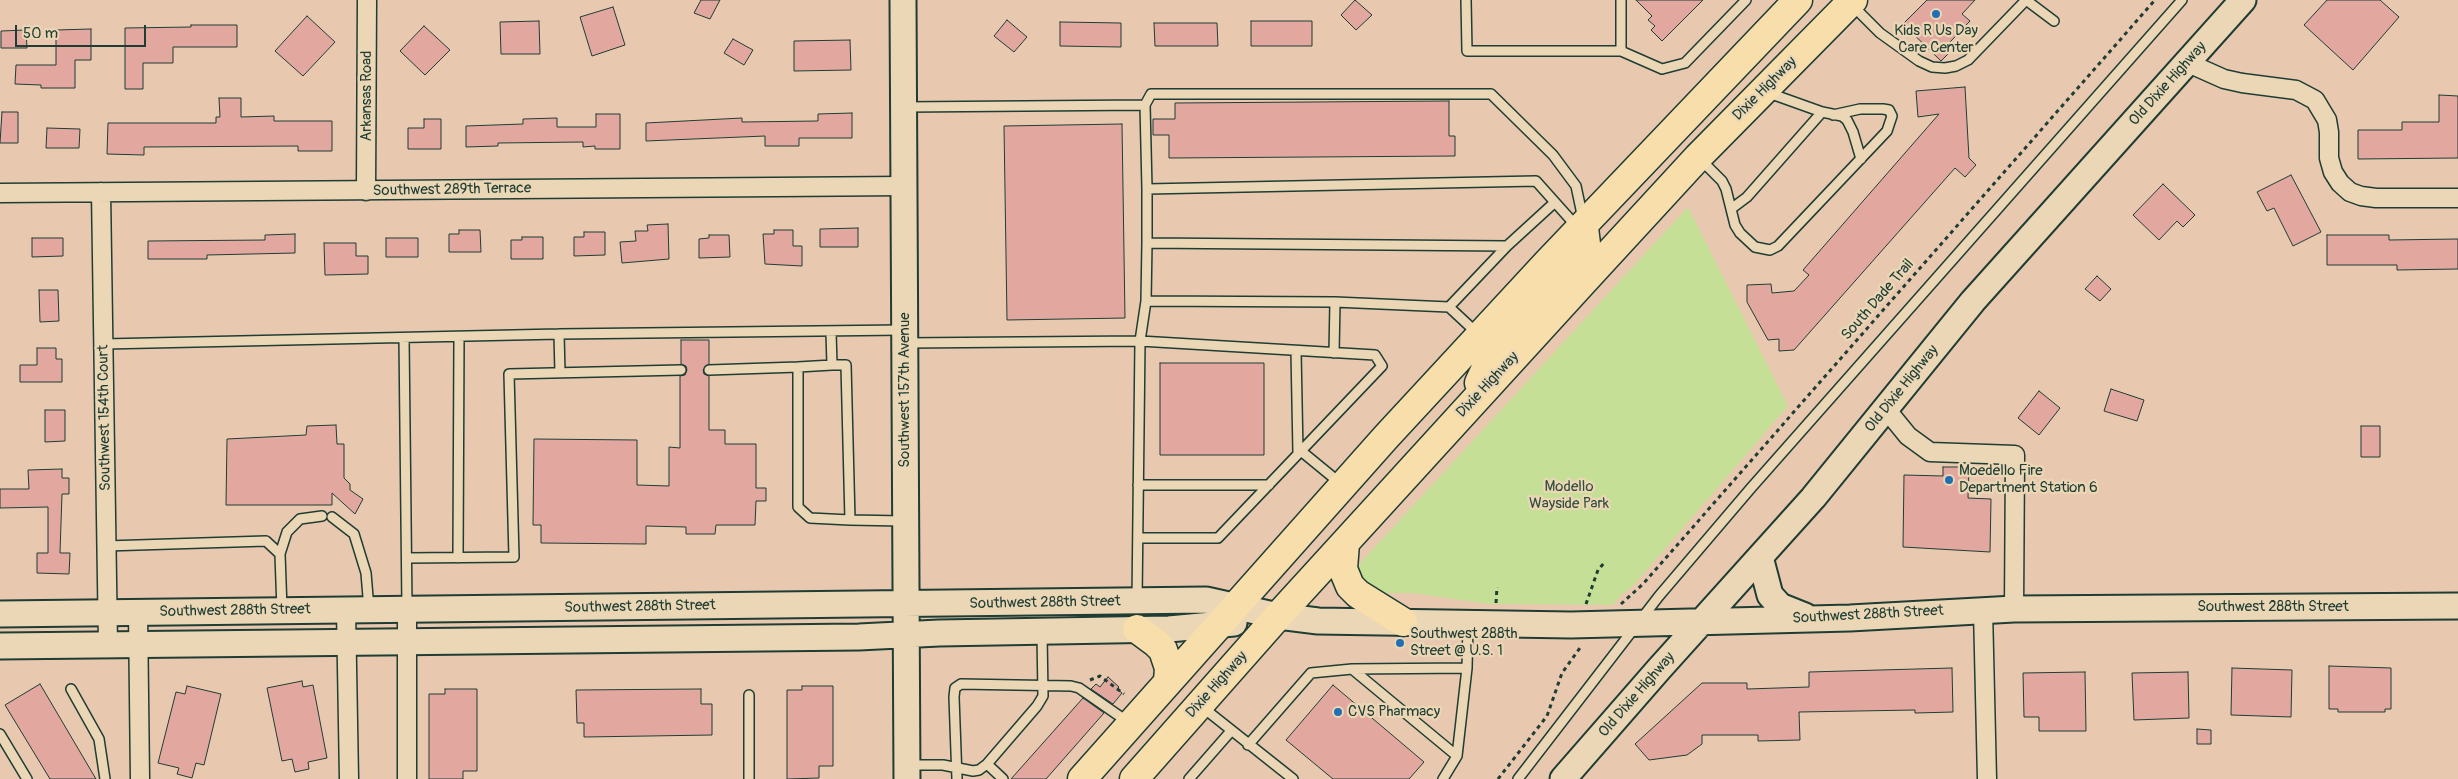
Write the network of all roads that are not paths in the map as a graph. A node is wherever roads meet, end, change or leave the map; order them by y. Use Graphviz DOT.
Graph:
graph roads {
  1 [pos="367,0"];
  2 [pos="903,0"];
  3 [pos="1466,0"];
  4 [pos="1621,0"];
  5 [pos="1746,0"];
  6 [pos="1798,0"];
  7 [pos="2026,0"];
  8 [pos="2182,0"];
  9 [pos="2243,0"];
  10 [pos="1843,1"];
  11 [pos="2054,21"];
  12 [pos="1621,51"];
  13 [pos="2188,62"];
  14 [pos="1764,91"];
  15 [pos="1145,105"];
  16 [pos="904,108"];
  17 [pos="1822,112"];
  18 [pos="1833,115"];
  19 [pos="1737,116"];
  20 [pos="1698,157"];
  21 [pos="1861,159"];
  22 [pos="904,186"];
  23 [pos="1147,189"];
  24 [pos="366,191"];
  25 [pos="101,192"];
  26 [pos="0,193"];
  27 [pos="2458,198"];
  28 [pos="1554,203"];
  29 [pos="1731,210"];
  30 [pos="1582,227"];
  31 [pos="1147,243"];
  32 [pos="1507,246"];
  33 [pos="1146,301"];
  34 [pos="1335,302"];
  35 [pos="1449,306"];
  36 [pos="831,332"];
  37 [pos="559,334"];
  38 [pos="1480,335"];
  39 [pos="906,336"];
  40 [pos="459,337"];
  41 [pos="404,338"];
  42 [pos="1140,341"];
  43 [pos="104,344"];
  44 [pos="1296,350"];
  45 [pos="1334,353"];
  46 [pos="832,365"];
  47 [pos="798,366"];
  48 [pos="680,370"];
  49 [pos="709,370"];
  50 [pos="560,373"];
  51 [pos="1470,405"];
  52 [pos="1886,408"];
  53 [pos="1300,452"];
  54 [pos="1138,485"];
  55 [pos="1343,485"];
  56 [pos="1268,486"];
  57 [pos="322,516"];
  58 [pos="332,517"];
  59 [pos="850,520"];
  60 [pos="905,521"];
  61 [pos="1138,538"];
  62 [pos="1345,543"];
  63 [pos="106,546"];
  64 [pos="280,554"];
  65 [pos="1760,557"];
  66 [pos="408,558"];
  67 [pos="458,558"];
  68 [pos="1137,602"];
  69 [pos="906,604"];
  70 [pos="2458,606"];
  71 [pos="407,609"];
  72 [pos="2014,609"];
  73 [pos="282,610"];
  74 [pos="358,610"];
  75 [pos="1983,610"];
  76 [pos="108,612"];
  77 [pos="138,612"];
  78 [pos="0,614"];
  79 [pos="1225,616"];
  80 [pos="1278,616"];
  81 [pos="1812,618"];
  82 [pos="1403,622"];
  83 [pos="1700,623"];
  84 [pos="1468,624"];
  85 [pos="1638,624"];
  86 [pos="1137,629"];
  87 [pos="1042,631"];
  88 [pos="906,635"];
  89 [pos="347,642"];
  90 [pos="407,642"];
  91 [pos="138,644"];
  92 [pos="108,645"];
  93 [pos="0,646"];
  94 [pos="1467,668"];
  95 [pos="1352,669"];
  96 [pos="1168,681"];
  97 [pos="1043,685"];
  98 [pos="71,689"];
  99 [pos="749,695"];
  100 [pos="1200,704"];
  101 [pos="1130,724"];
  102 [pos="1231,732"];
  103 [pos="0,734"];
  104 [pos="1248,745"];
  105 [pos="1457,756"];
  106 [pos="987,764"];
  107 [pos="957,768"];
  108 [pos="906,772"];
  109 [pos="26,779"];
  110 [pos="105,779"];
  111 [pos="140,779"];
  112 [pos="349,779"];
  113 [pos="407,779"];
  114 [pos="750,779"];
  115 [pos="957,779"];
  116 [pos="1003,779"];
  117 [pos="1082,779"];
  118 [pos="1134,779"];
  119 [pos="1189,779"];
  120 [pos="1293,779"];
  121 [pos="1443,779"];
  122 [pos="1518,779"];
  123 [pos="1563,779"];
  124 [pos="1987,779"];
  1 -- 24 [label="street, Arkansas Road"];
  2 -- 16 [label="street, Southwest 157th Avenue"];
  3 -- 12 [label="lane"];
  4 -- 12 [label="lane"];
  5 -- 12 [label="lane"];
  6 -- 30 [label="highway"];
  7 -- 10 [label="lane"];
  7 -- 11 [label="lane"];
  8 -- 85 [label="lane"];
  9 -- 13 [label="street, Old Dixie Highway"];
  10 -- 14 [label="highway, Dixie Highway"];
  10 -- 19 [label="highway"];
  13 -- 27 [label="street"];
  13 -- 52 [label="street, Old Dixie Highway"];
  14 -- 17 [label="lane"];
  14 -- 19 [label="highway, Dixie Highway"];
  15 -- 16 [label="lane"];
  15 -- 23 [label="lane"];
  15 -- 30 [label="lane"];
  16 -- 22 [label="street, Southwest 157th Avenue"];
  17 -- 18 [label="lane"];
  17 -- 29 [label="lane"];
  18 -- 21 [label="lane"];
  18 -- 21 [label="lane"];
  19 -- 20 [label="highway, Dixie Highway"];
  20 -- 29 [label="lane"];
  20 -- 51 [label="highway, Dixie Highway"];
  21 -- 29 [label="lane"];
  22 -- 24 [label="street, Southwest 289th Terrace"];
  22 -- 39 [label="street, Southwest 157th Avenue"];
  23 -- 28 [label="lane"];
  23 -- 31 [label="lane"];
  24 -- 25 [label="street, Southwest 289th Terrace"];
  25 -- 26 [label="street, Southwest 289th Terrace"];
  25 -- 43 [label="street, Southwest 154th Court"];
  28 -- 30 [label="lane"];
  28 -- 32 [label="lane"];
  30 -- 38 [label="highway"];
  30 -- 51 [label="highway"];
  31 -- 32 [label="lane"];
  31 -- 33 [label="lane"];
  32 -- 35 [label="lane"];
  33 -- 34 [label="lane"];
  33 -- 42 [label="lane"];
  34 -- 35 [label="lane"];
  34 -- 45 [label="lane"];
  35 -- 38 [label="lane"];
  36 -- 37 [label="lane"];
  36 -- 39 [label="lane"];
  36 -- 46 [label="lane"];
  37 -- 40 [label="lane"];
  37 -- 50 [label="lane"];
  38 -- 55 [label="highway"];
  39 -- 42 [label="lane"];
  39 -- 60 [label="street, Southwest 157th Avenue"];
  40 -- 41 [label="lane"];
  40 -- 67 [label="lane"];
  41 -- 43 [label="lane"];
  41 -- 66 [label="lane"];
  42 -- 44 [label="lane"];
  42 -- 54 [label="lane"];
  43 -- 63 [label="street, Southwest 154th Court"];
  44 -- 45 [label="lane"];
  44 -- 53 [label="lane"];
  45 -- 53 [label="lane"];
  46 -- 47 [label="lane"];
  46 -- 59 [label="lane"];
  47 -- 49 [label="lane"];
  47 -- 59 [label="lane"];
  48 -- 50 [label="lane"];
  50 -- 67 [label="lane"];
  51 -- 62 [label="highway, Dixie Highway"];
  52 -- 65 [label="street, Old Dixie Highway"];
  52 -- 72 [label="street"];
  53 -- 55 [label="lane"];
  53 -- 56 [label="lane"];
  54 -- 56 [label="lane"];
  54 -- 61 [label="lane"];
  55 -- 79 [label="highway"];
  56 -- 61 [label="lane"];
  57 -- 64 [label="lane"];
  58 -- 74 [label="lane"];
  59 -- 60 [label="lane"];
  60 -- 69 [label="street, Southwest 157th Avenue"];
  61 -- 68 [label="lane"];
  62 -- 80 [label="highway, Dixie Highway"];
  62 -- 82 [label="highway"];
  63 -- 64 [label="lane"];
  63 -- 76 [label="street, Southwest 154th Court"];
  64 -- 73 [label="lane"];
  65 -- 81 [label="street"];
  65 -- 83 [label="street, Old Dixie Highway"];
  66 -- 67 [label="lane"];
  66 -- 71 [label="lane"];
  68 -- 69 [label="street, Southwest 288th Street"];
  68 -- 79 [label="street, Southwest 288th Street"];
  69 -- 71 [label="street, Southwest 288th Street"];
  69 -- 88 [label="street, Southwest 157th Avenue"];
  70 -- 72 [label="street, Southwest 288th Street"];
  71 -- 74 [label="street, Southwest 288th Street"];
  71 -- 90 [label="street"];
  72 -- 75 [label="street, Southwest 288th Street"];
  73 -- 74 [label="street, Southwest 288th Street"];
  73 -- 77 [label="street, Southwest 288th Street"];
  74 -- 89 [label="street"];
  75 -- 81 [label="street, Southwest 288th Street"];
  75 -- 124 [label="street"];
  76 -- 77 [label="street, Southwest 288th Street"];
  76 -- 78 [label="street, Southwest 288th Street"];
  76 -- 92 [label="street, Southwest 154th Court"];
  77 -- 91 [label="street"];
  79 -- 80 [label="street, Southwest 288th Street"];
  79 -- 86 [label="street, Southwest 288th Street"];
  79 -- 96 [label="highway"];
  80 -- 82 [label="street, Southwest 288th Street"];
  80 -- 100 [label="highway, Dixie Highway"];
  81 -- 83 [label="street, Southwest 288th Street"];
  82 -- 84 [label="street, Southwest 288th Street"];
  83 -- 85 [label="street, Southwest 288th Street"];
  83 -- 123 [label="street, Old Dixie Highway"];
  84 -- 85 [label="street, Southwest 288th Street"];
  84 -- 94 [label="lane"];
  85 -- 122 [label="lane"];
  86 -- 87 [label="street, Southwest 288th Street"];
  86 -- 96 [label="highway"];
  87 -- 88 [label="street, Southwest 288th Street"];
  87 -- 97 [label="lane"];
  88 -- 90 [label="street, Southwest 288th Street"];
  88 -- 108 [label="street, Southwest 157th Avenue"];
  89 -- 90 [label="street, Southwest 288th Street"];
  89 -- 91 [label="street, Southwest 288th Street"];
  89 -- 112 [label="street"];
  90 -- 113 [label="street"];
  91 -- 92 [label="street, Southwest 288th Street"];
  91 -- 111 [label="street"];
  92 -- 93 [label="street, Southwest 288th Street"];
  94 -- 95 [label="lane"];
  94 -- 105 [label="lane"];
  95 -- 104 [label="lane"];
  95 -- 105 [label="lane"];
  96 -- 101 [label="highway"];
  97 -- 101 [label="lane"];
  97 -- 106 [label="lane"];
  97 -- 107 [label="lane"];
  98 -- 110 [label="lane"];
  99 -- 114 [label="lane"];
  100 -- 102 [label="lane"];
  100 -- 118 [label="highway, Dixie Highway"];
  101 -- 117 [label="highway"];
  102 -- 104 [label="lane"];
  102 -- 119 [label="lane"];
  103 -- 109 [label="lane"];
  104 -- 120 [label="lane"];
  105 -- 121 [label="lane"];
  106 -- 107 [label="lane"];
  106 -- 116 [label="lane"];
  107 -- 108 [label="lane"];
  107 -- 115 [label="lane"];
}
